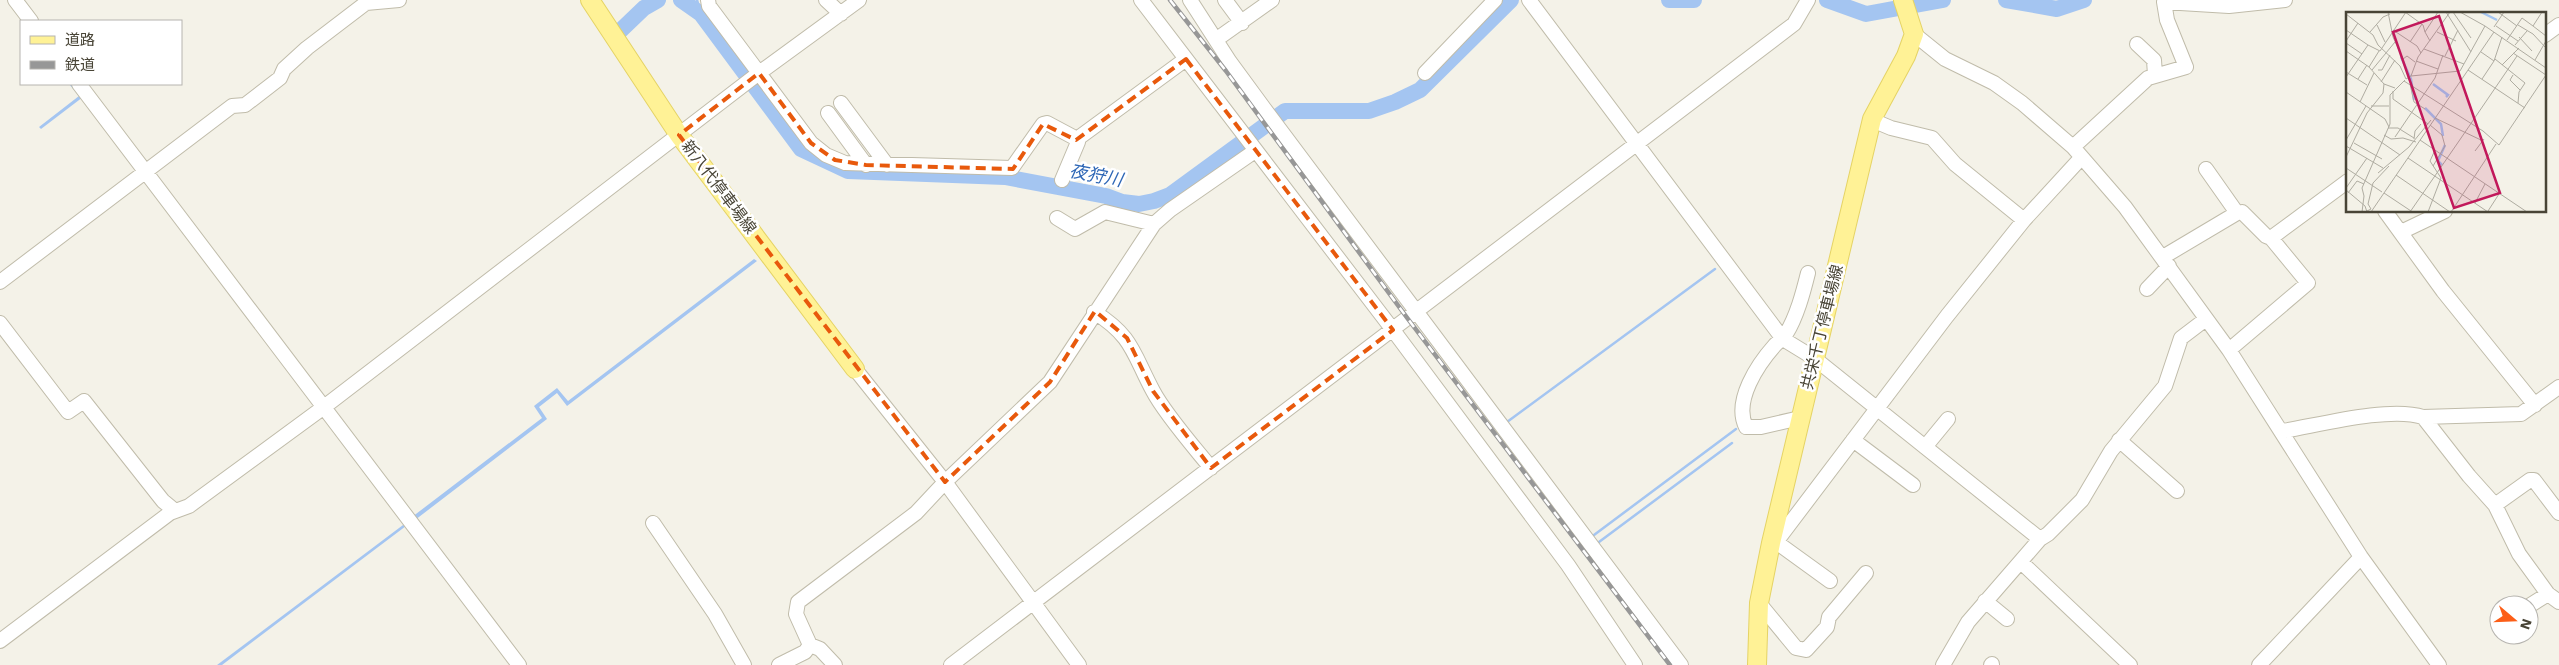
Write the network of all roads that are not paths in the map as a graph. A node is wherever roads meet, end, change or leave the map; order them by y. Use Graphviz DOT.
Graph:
graph roads {
  1 [pos="15,0"];
  2 [pos="399,0"];
  3 [pos="590,0"];
  4 [pos="708,0"];
  5 [pos="826,0"];
  6 [pos="859,0"];
  7 [pos="1141,0"];
  8 [pos="1190,0"];
  9 [pos="1225,0"];
  10 [pos="1272,0"];
  11 [pos="1495,0"];
  12 [pos="1529,0"];
  13 [pos="1903,0"];
  14 [pos="2285,0"];
  15 [pos="1807,2"];
  16 [pos="841,14"];
  17 [pos="30,20"];
  18 [pos="1242,23"];
  19 [pos="2559,25"];
  20 [pos="1911,28"];
  21 [pos="2546,34"];
  22 [pos="1217,39"];
  23 [pos="2137,44"];
  24 [pos="1186,59"];
  25 [pos="1425,73"];
  26 [pos="2155,75"];
  27 [pos="754,78"];
  28 [pos="80,85"];
  29 [pos="841,102"];
  30 [pos="828,113"];
  31 [pos="1872,120"];
  32 [pos="679,135"];
  33 [pos="1077,139"];
  34 [pos="1636,145"];
  35 [pos="1255,151"];
  36 [pos="2077,152"];
  37 [pos="866,165"];
  38 [pos="887,165"];
  39 [pos="2206,169"];
  40 [pos="145,172"];
  41 [pos="1062,180"];
  42 [pos="2346,182"];
  43 [pos="2386,212"];
  44 [pos="2443,212"];
  45 [pos="2237,213"];
  46 [pos="1057,218"];
  47 [pos="2024,220"];
  48 [pos="1147,221"];
  49 [pos="2401,232"];
  50 [pos="2271,238"];
  51 [pos="2166,262"];
  52 [pos="1808,273"];
  53 [pos="0,282"];
  54 [pos="2147,289"];
  55 [pos="1094,312"];
  56 [pos="1416,313"];
  57 [pos="2206,319"];
  58 [pos="0,323"];
  59 [pos="1393,330"];
  60 [pos="1783,339"];
  61 [pos="2230,350"];
  62 [pos="1814,358"];
  63 [pos="855,369"];
  64 [pos="2559,387"];
  65 [pos="2535,405"];
  66 [pos="324,407"];
  67 [pos="1877,408"];
  68 [pos="2423,417"];
  69 [pos="1800,418"];
  70 [pos="1948,419"];
  71 [pos="2283,431"];
  72 [pos="1853,440"];
  73 [pos="2119,440"];
  74 [pos="1925,447"];
  75 [pos="1211,468"];
  76 [pos="944,482"];
  77 [pos="1913,486"];
  78 [pos="2177,491"];
  79 [pos="2495,505"];
  80 [pos="175,511"];
  81 [pos="2559,513"];
  82 [pos="653,523"];
  83 [pos="2040,539"];
  84 [pos="1773,543"];
  85 [pos="2361,557"];
  86 [pos="2021,562"];
  87 [pos="1866,573"];
  88 [pos="1830,581"];
  89 [pos="2555,596"];
  90 [pos="1985,601"];
  91 [pos="2539,602"];
  92 [pos="1032,603"];
  93 [pos="1759,603"];
  94 [pos="2006,619"];
  95 [pos="0,641"];
  96 [pos="810,645"];
  97 [pos="519,665"];
  98 [pos="744,665"];
  99 [pos="779,665"];
  100 [pos="836,665"];
  101 [pos="951,665"];
  102 [pos="1079,665"];
  103 [pos="1636,665"];
  104 [pos="1681,665"];
  105 [pos="1757,665"];
  106 [pos="1943,665"];
  107 [pos="2130,665"];
  108 [pos="2259,665"];
  109 [pos="2439,665"];
  1 -- 17 [label="street"];
  2 -- 40 [label="street"];
  3 -- 32 [label="main road, 新八代停車場線"];
  4 -- 27 [label="street"];
  5 -- 16 [label="street"];
  6 -- 16 [label="street"];
  7 -- 24 [label="street"];
  8 -- 22 [label="street"];
  9 -- 18 [label="street"];
  10 -- 18 [label="street"];
  11 -- 25 [label="street"];
  12 -- 34 [label="street"];
  13 -- 20 [label="main road"];
  14 -- 26 [label="street"];
  15 -- 34 [label="street"];
  16 -- 27 [label="street"];
  18 -- 22 [label="street"];
  19 -- 21 [label="street"];
  20 -- 31 [label="main road, 共栄千丁停車場線"];
  20 -- 36 [label="street"];
  22 -- 56 [label="street"];
  23 -- 26 [label="street"];
  24 -- 33 [label="street"];
  24 -- 35 [label="street"];
  26 -- 36 [label="street"];
  27 -- 32 [label="street"];
  27 -- 37 [label="street"];
  28 -- 40 [label="street"];
  29 -- 38 [label="street"];
  30 -- 37 [label="street"];
  31 -- 47 [label="street"];
  31 -- 62 [label="main road, 共栄千丁停車場線"];
  32 -- 63 [label="main road, 新八代停車場線"];
  32 -- 66 [label="street"];
  33 -- 38 [label="street"];
  33 -- 41 [label="street"];
  34 -- 56 [label="street"];
  34 -- 60 [label="street"];
  35 -- 48 [label="street"];
  35 -- 59 [label="street"];
  36 -- 47 [label="street"];
  36 -- 51 [label="street"];
  37 -- 38 [label="street"];
  39 -- 45 [label="street"];
  40 -- 53 [label="street"];
  40 -- 66 [label="street"];
  42 -- 50 [label="street"];
  43 -- 49 [label="street"];
  44 -- 49 [label="street"];
  45 -- 50 [label="street"];
  45 -- 51 [label="street"];
  46 -- 48 [label="street"];
  47 -- 67 [label="street"];
  48 -- 55 [label="street"];
  49 -- 65 [label="street"];
  50 -- 61 [label="street"];
  51 -- 54 [label="street"];
  51 -- 57 [label="street"];
  52 -- 60 [label="street"];
  55 -- 75 [label="street"];
  55 -- 76 [label="street"];
  56 -- 59 [label="street"];
  56 -- 104 [label="street"];
  57 -- 61 [label="street"];
  57 -- 73 [label="street"];
  58 -- 80 [label="street"];
  59 -- 75 [label="street"];
  59 -- 103 [label="street"];
  60 -- 62 [label="street"];
  60 -- 69 [label="street"];
  61 -- 71 [label="street"];
  62 -- 67 [label="street"];
  62 -- 69 [label="main road, 共栄千丁停車場線"];
  63 -- 76 [label="street"];
  64 -- 65 [label="street"];
  65 -- 68 [label="street"];
  66 -- 80 [label="street"];
  66 -- 97 [label="street"];
  67 -- 72 [label="street"];
  67 -- 74 [label="street"];
  68 -- 71 [label="street"];
  68 -- 79 [label="street"];
  69 -- 84 [label="main road, 共栄千丁停車場線"];
  70 -- 74 [label="street"];
  71 -- 85 [label="street"];
  72 -- 77 [label="street"];
  72 -- 84 [label="street"];
  73 -- 78 [label="street"];
  73 -- 83 [label="street"];
  74 -- 83 [label="street"];
  75 -- 92 [label="street"];
  76 -- 92 [label="street"];
  76 -- 96 [label="street"];
  79 -- 81 [label="street"];
  79 -- 89 [label="street"];
  80 -- 95 [label="street"];
  82 -- 98 [label="street"];
  83 -- 86 [label="street"];
  84 -- 88 [label="street"];
  84 -- 93 [label="main road, 共栄千丁停車場線"];
  85 -- 108 [label="street"];
  85 -- 109 [label="street"];
  86 -- 90 [label="street"];
  86 -- 107 [label="street"];
  87 -- 93 [label="street"];
  89 -- 91 [label="street"];
  90 -- 94 [label="street"];
  90 -- 106 [label="street"];
  92 -- 101 [label="street"];
  92 -- 102 [label="street"];
  93 -- 105 [label="main road, 共栄千丁停車場線"];
  96 -- 99 [label="street"];
  96 -- 100 [label="street"];
}
